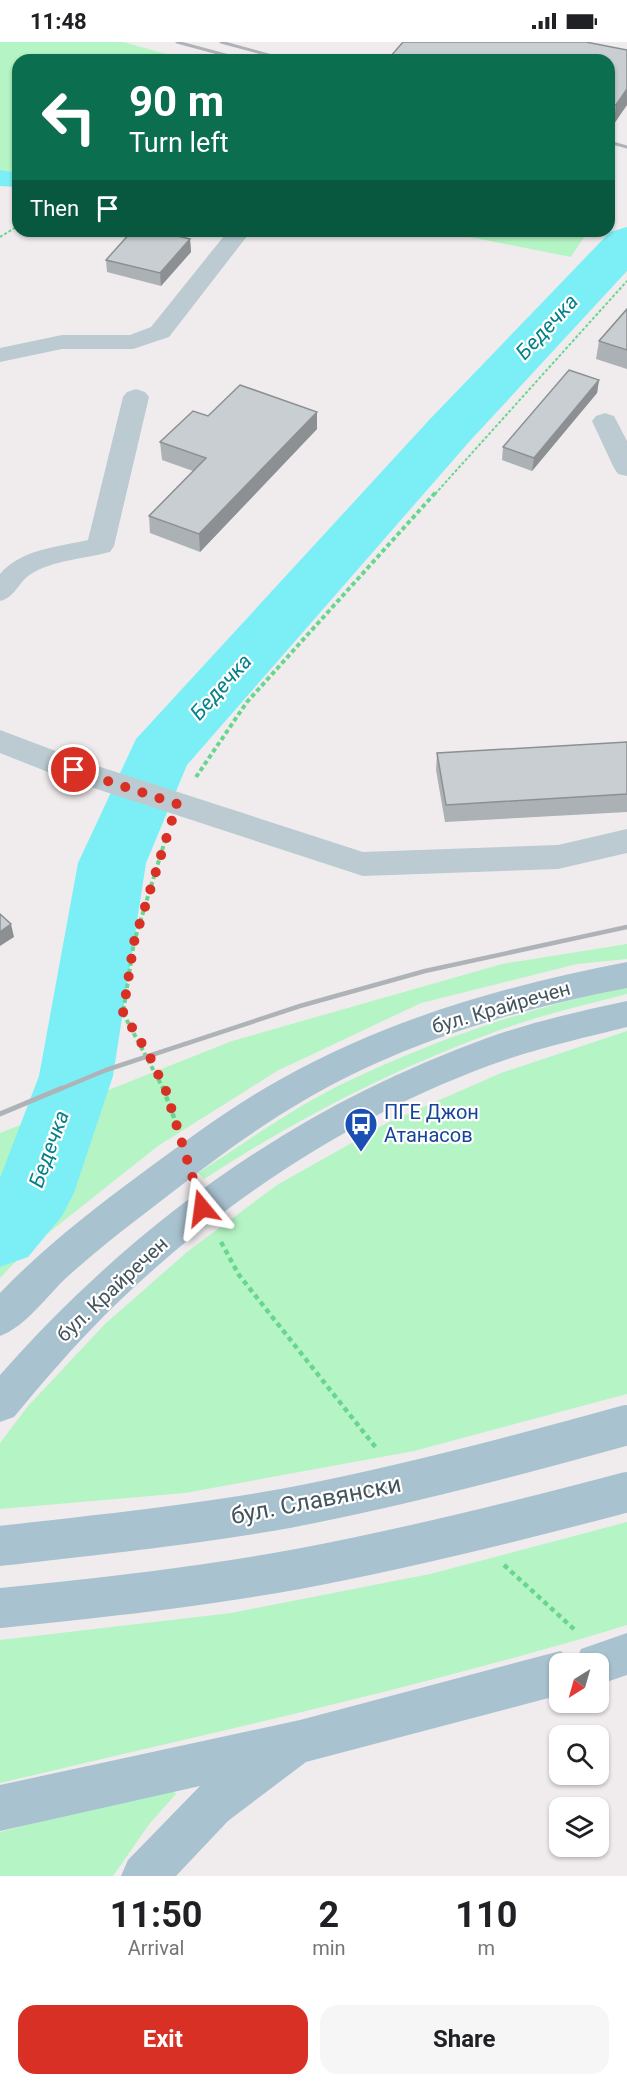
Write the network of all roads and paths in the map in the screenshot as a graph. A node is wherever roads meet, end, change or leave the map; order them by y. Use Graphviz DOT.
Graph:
graph roads {
  1 [pos="235,237"];
  2 [pos="627,281"];
  3 [pos="0,355"];
  4 [pos="136,397"];
  5 [pos="605,421"];
  6 [pos="627,468"];
  7 [pos="0,592"];
  8 [pos="0,741"];
  9 [pos="177,804"];
  10 [pos="627,841"];
  11 [pos="627,975"];
  12 [pos="627,1014"];
  13 [pos="188,1159"];
  14 [pos="202,1208"];
  15 [pos="0,1319"];
  16 [pos="0,1404"];
  17 [pos="627,1425"];
  18 [pos="384,1456"];
  19 [pos="627,1492"];
  20 [pos="0,1546"];
  21 [pos="496,1558"];
  22 [pos="0,1608"];
  23 [pos="610,1659"];
  24 [pos="549,1676"];
  25 [pos="300,1742"];
  26 [pos="0,1808"];
  27 [pos="144,1876"];
  1 -- 3 [label="lane"];
  2 -- 9 [label="path"];
  4 -- 7 [label="lane"];
  5 -- 6 [label="lane"];
  8 -- 9 [label="lane"];
  9 -- 10 [label="lane"];
  9 -- 13 [label="path"];
  11 -- 13 [label="main road, бул. Крайречен"];
  12 -- 14 [label="main road, бул. Крайречен"];
  13 -- 15 [label="main road, бул. Крайречен"];
  14 -- 16 [label="main road, бул. Крайречен"];
  14 -- 18 [label="path"];
  17 -- 20 [label="main road, бул. Славянски, bridge"];
  19 -- 22 [label="main road, bridge"];
  21 -- 23 [label="path"];
  24 -- 25 [label="main road"];
  25 -- 26 [label="main road"];
  25 -- 27 [label="main road"];
}
